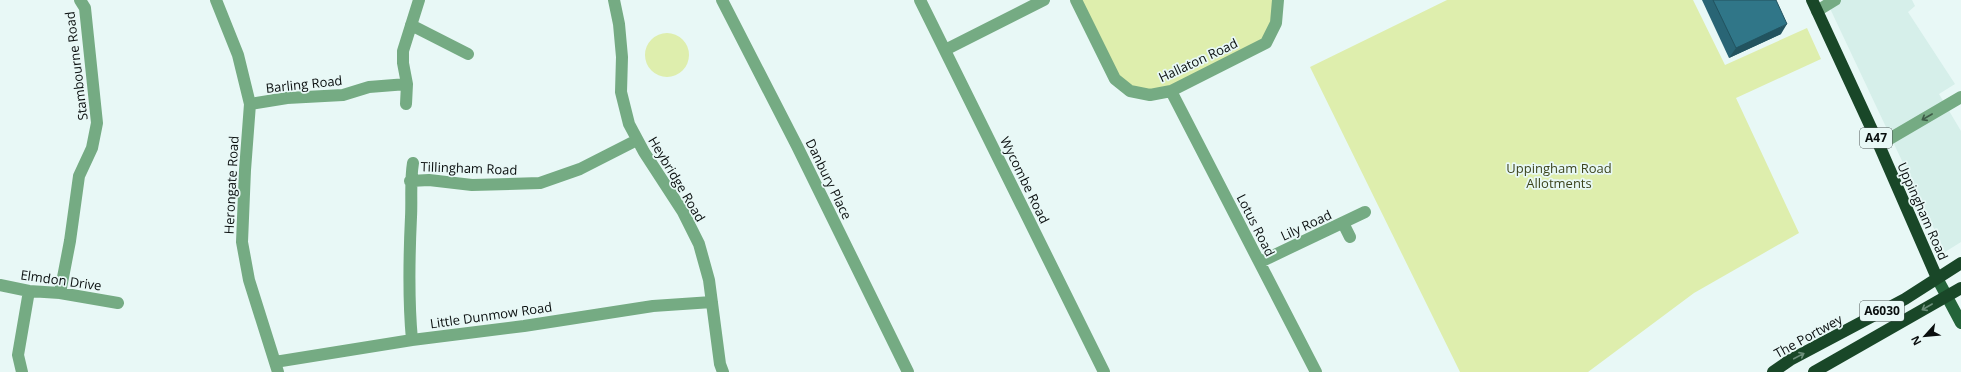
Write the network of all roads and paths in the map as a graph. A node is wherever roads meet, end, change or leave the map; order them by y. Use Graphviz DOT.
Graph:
graph roads {
  1 [pos="80,0"];
  2 [pos="216,0"];
  3 [pos="420,0"];
  4 [pos="614,0"];
  5 [pos="722,0"];
  6 [pos="920,0"];
  7 [pos="1044,0"];
  8 [pos="1076,0"];
  9 [pos="1278,0"];
  10 [pos="1835,0"];
  11 [pos="1814,5"];
  12 [pos="411,25"];
  13 [pos="945,50"];
  14 [pos="468,54"];
  15 [pos="407,84"];
  16 [pos="1171,90"];
  17 [pos="1961,97"];
  18 [pos="250,104"];
  19 [pos="406,104"];
  20 [pos="637,140"];
  21 [pos="1879,145"];
  22 [pos="412,163"];
  23 [pos="410,181"];
  24 [pos="1365,212"];
  25 [pos="1343,223"];
  26 [pos="1350,237"];
  27 [pos="1260,262"];
  28 [pos="1961,263"];
  29 [pos="1937,278"];
  30 [pos="0,285"];
  31 [pos="1961,288"];
  32 [pos="29,291"];
  33 [pos="60,293"];
  34 [pos="1948,296"];
  35 [pos="712,302"];
  36 [pos="118,303"];
  37 [pos="1961,322"];
  38 [pos="412,340"];
  39 [pos="276,367"];
  40 [pos="22,372"];
  41 [pos="723,372"];
  42 [pos="908,372"];
  43 [pos="1104,372"];
  44 [pos="1316,372"];
  45 [pos="1772,372"];
  46 [pos="1814,372"];
  1 -- 33 [label="street, Stambourne Road"];
  2 -- 18 [label="street, Herongate Road"];
  3 -- 12 [label="street"];
  4 -- 20 [label="street, Heybridge Road"];
  5 -- 42 [label="street, Danbury Place"];
  6 -- 13 [label="street, Wycombe Road"];
  7 -- 13 [label="street"];
  8 -- 16 [label="street, Hallaton Road"];
  9 -- 16 [label="street, Hallaton Road"];
  10 -- 11 [label="street"];
  11 -- 21 [label="highway, Uppingham Road / A47"];
  12 -- 14 [label="street"];
  12 -- 15 [label="street"];
  13 -- 43 [label="street, Wycombe Road"];
  15 -- 18 [label="street, Barling Road"];
  15 -- 19 [label="street"];
  16 -- 27 [label="street, Lotus Road"];
  17 -- 21 [label="street, one-way"];
  18 -- 39 [label="street, Herongate Road"];
  20 -- 23 [label="street, Tillingham Road"];
  20 -- 35 [label="street, Heybridge Road"];
  21 -- 29 [label="highway, Uppingham Road / A47"];
  22 -- 23 [label="street, Tillingham Road"];
  23 -- 38 [label="street, Tillingham Road"];
  24 -- 25 [label="street, Lily Road"];
  25 -- 26 [label="street, Lily Road"];
  25 -- 27 [label="street, Lily Road"];
  27 -- 44 [label="street, Lotus Road"];
  28 -- 29 [label="highway, The Portwey / A6030"];
  29 -- 34 [label="main road, Uppingham Road / A47"];
  45 -- 29 [label="highway, The Portwey / A6030, one-way"];
  30 -- 32 [label="street, Elmdon Drive"];
  31 -- 34 [label="highway"];
  32 -- 33 [label="street, Elmdon Drive"];
  32 -- 40 [label="street"];
  33 -- 36 [label="street, Elmdon Drive"];
  34 -- 37 [label="main road, Uppingham Road / A47"];
  34 -- 46 [label="highway, one-way"];
  35 -- 38 [label="street, Little Dunmow Road"];
  35 -- 41 [label="street, Heybridge Road"];
  38 -- 39 [label="street, Little Dunmow Road"];
}
